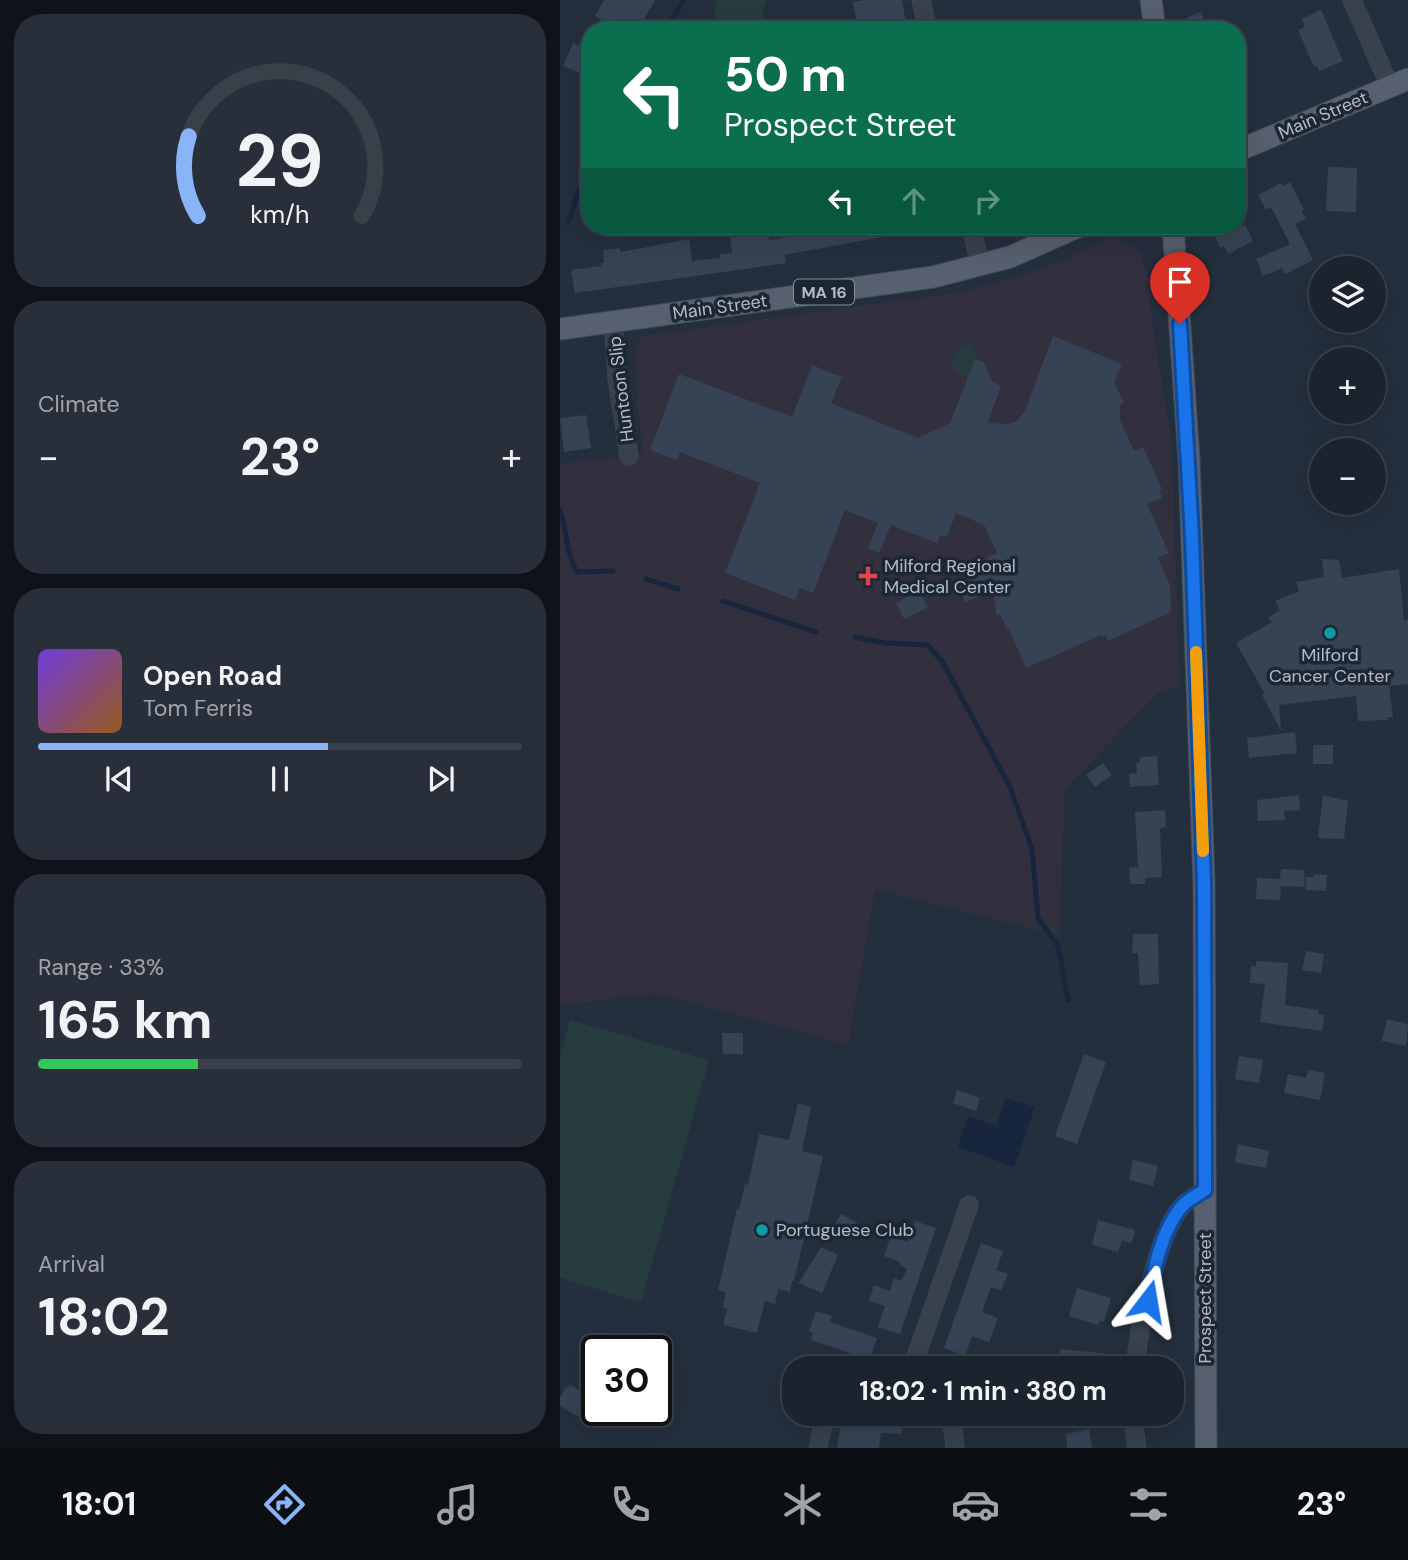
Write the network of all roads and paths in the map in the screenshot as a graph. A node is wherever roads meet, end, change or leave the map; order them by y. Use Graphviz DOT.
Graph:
graph roads {
  1 [pos="921,0"];
  2 [pos="1152,0"];
  3 [pos="1352,0"];
  4 [pos="926,21"];
  5 [pos="1154,21"];
  6 [pos="1399,83"];
  7 [pos="1246,147"];
  8 [pos="973,235"];
  9 [pos="1060,235"];
  10 [pos="1174,235"];
  11 [pos="980,266"];
  12 [pos="613,321"];
  13 [pos="560,329"];
  14 [pos="629,456"];
  15 [pos="1205,1190"];
  16 [pos="969,1205"];
  17 [pos="916,1356"];
  18 [pos="1136,1356"];
  19 [pos="823,1426"];
  20 [pos="952,1426"];
  21 [pos="1134,1426"];
  22 [pos="818,1448"];
  23 [pos="955,1448"];
  24 [pos="1137,1448"];
  25 [pos="1206,1448"];
  1 -- 4 [label="street"];
  2 -- 5 [label="main road"];
  3 -- 6 [label="street"];
  6 -- 7 [label="main road, Main Street"];
  8 -- 11 [label="street"];
  9 -- 11 [label="main road, Main Street / MA 16"];
  10 -- 15 [label="main road, Prospect Street"];
  11 -- 12 [label="main road, Main Street / MA 16"];
  12 -- 13 [label="main road, Main Street / MA 16"];
  12 -- 14 [label="street, Huntoon Slip"];
  15 -- 18 [label="street"];
  15 -- 25 [label="main road, Prospect Street"];
  16 -- 17 [label="street"];
  19 -- 22 [label="street"];
  20 -- 23 [label="street"];
  21 -- 24 [label="street"];
}
